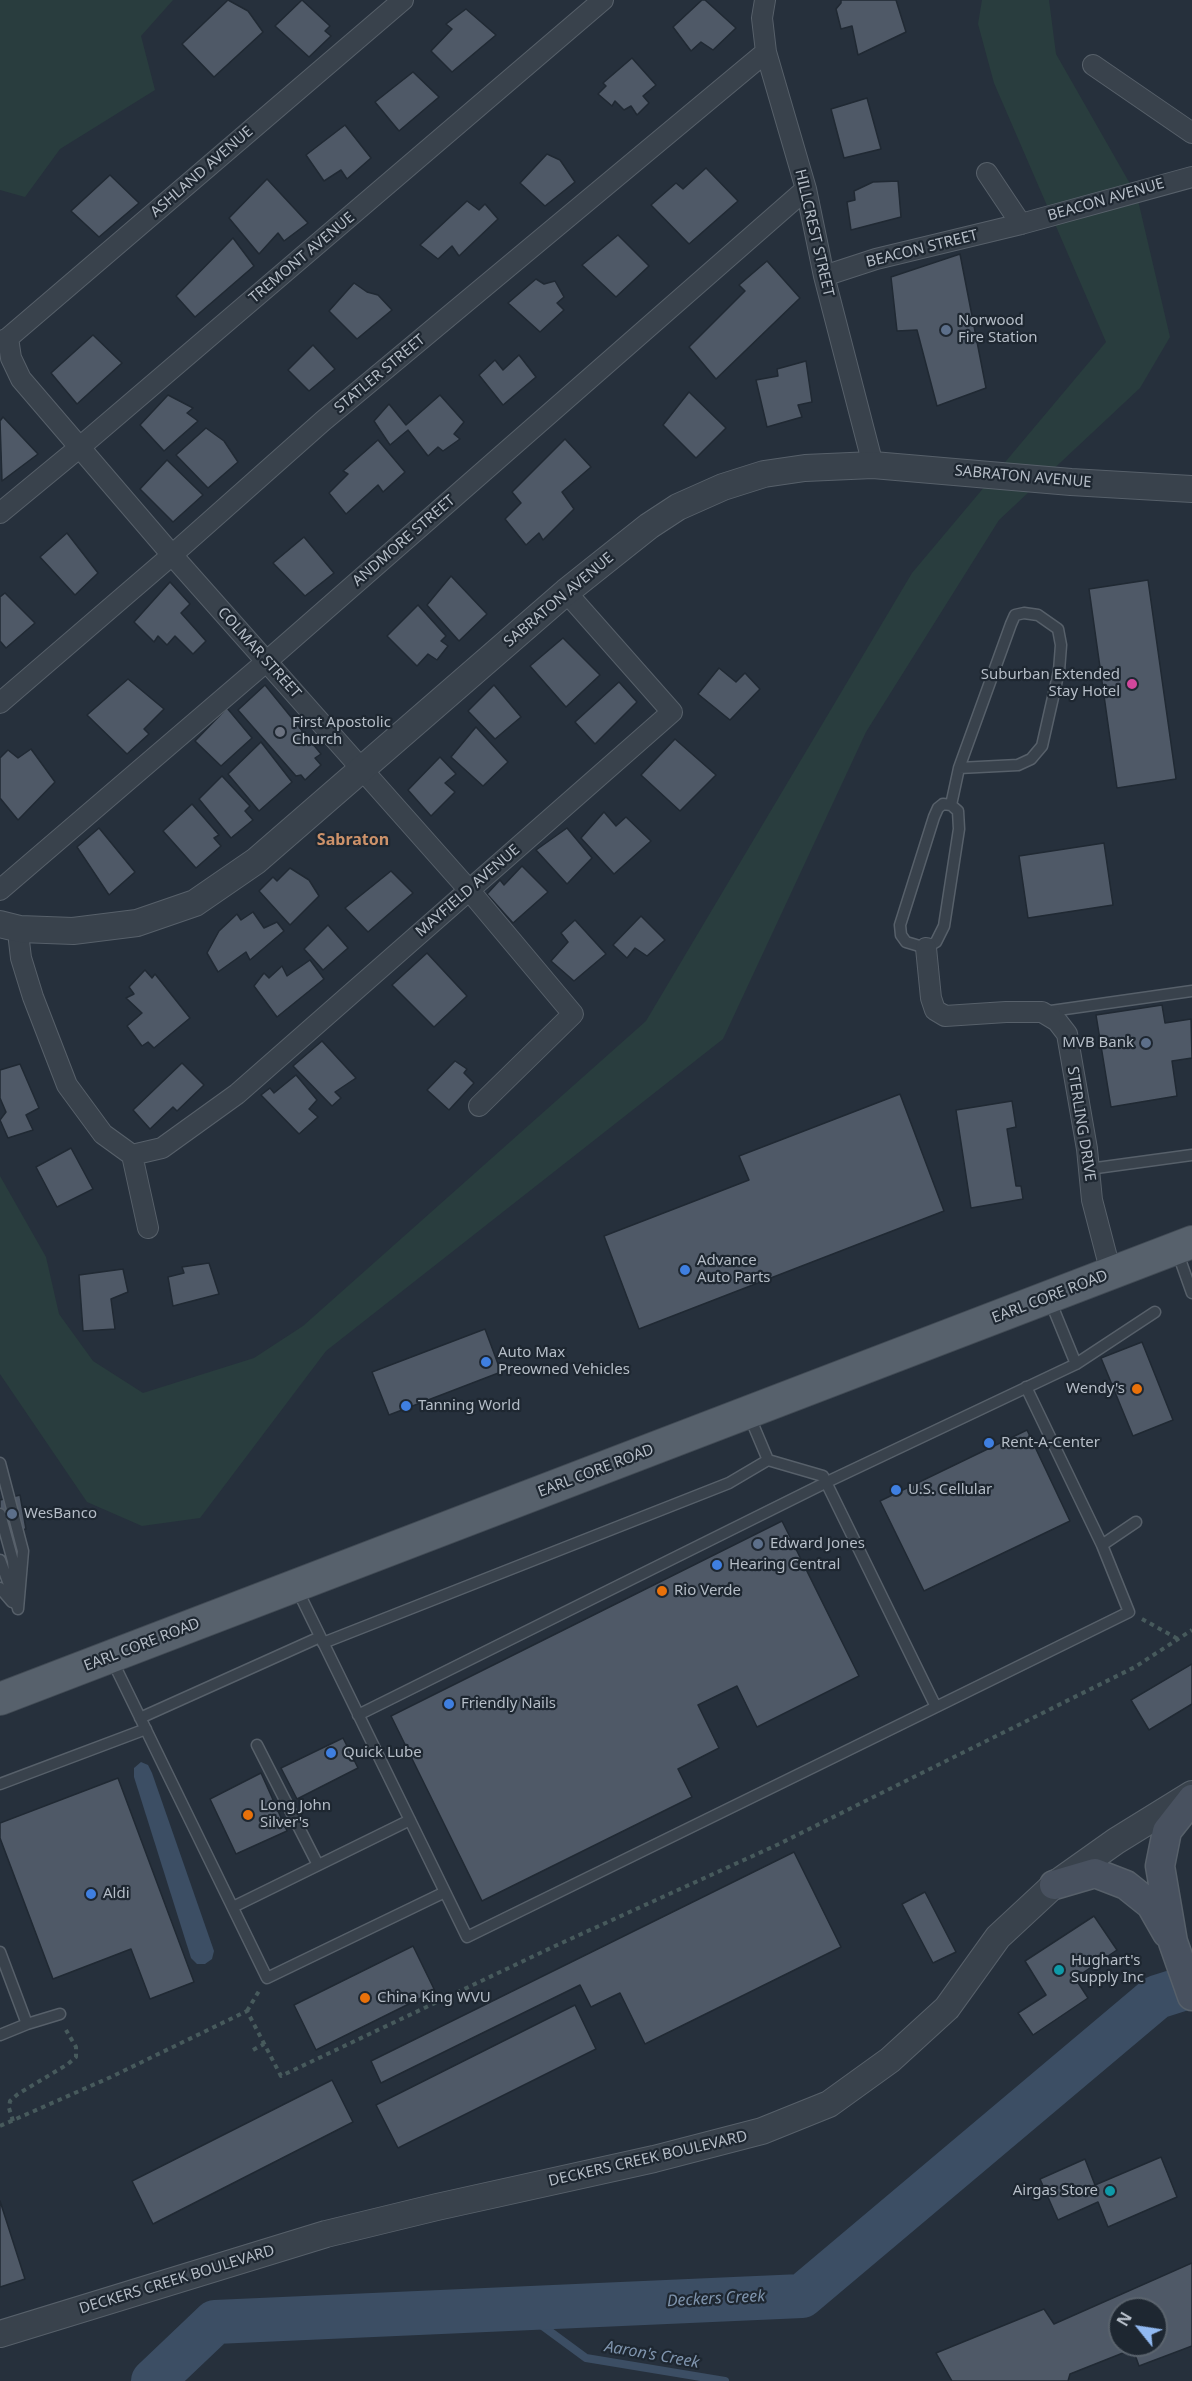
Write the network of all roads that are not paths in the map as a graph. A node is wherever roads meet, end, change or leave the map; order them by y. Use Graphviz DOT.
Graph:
graph roads {
  1 [pos="403,0"];
  2 [pos="603,0"];
  3 [pos="765,0"];
  4 [pos="766,52"];
  5 [pos="1093,65"];
  6 [pos="1192,134"];
  7 [pos="987,173"];
  8 [pos="1192,177"];
  9 [pos="806,189"];
  10 [pos="1021,224"];
  11 [pos="824,276"];
  12 [pos="4,340"];
  13 [pos="80,447"];
  14 [pos="873,465"];
  15 [pos="1192,489"];
  16 [pos="0,513"];
  17 [pos="172,555"];
  18 [pos="566,592"];
  19 [pos="267,661"];
  20 [pos="0,703"];
  21 [pos="363,768"];
  22 [pos="960,768"];
  23 [pos="951,805"];
  24 [pos="0,890"];
  25 [pos="469,890"];
  26 [pos="10,926"];
  27 [pos="926,948"];
  28 [pos="1192,991"];
  29 [pos="1042,1012"];
  30 [pos="479,1106"];
  31 [pos="132,1155"];
  32 [pos="1192,1155"];
  33 [pos="1089,1169"];
  34 [pos="148,1228"];
  35 [pos="1184,1245"];
  36 [pos="1111,1273"];
  37 [pos="1190,1282"];
  38 [pos="1192,1293"];
  39 [pos="1049,1297"];
  40 [pos="1155,1312"];
  41 [pos="1076,1365"];
  42 [pos="1026,1387"];
  43 [pos="748,1412"];
  44 [pos="768,1460"];
  45 [pos="0,1463"];
  46 [pos="827,1482"];
  47 [pos="0,1514"];
  48 [pos="1136,1522"];
  49 [pos="1102,1545"];
  50 [pos="0,1560"];
  51 [pos="295,1586"];
  52 [pos="0,1588"];
  53 [pos="18,1610"];
  54 [pos="322,1640"];
  55 [pos="111,1657"];
  56 [pos="0,1700"];
  57 [pos="936,1707"];
  58 [pos="358,1715"];
  59 [pos="140,1718"];
  60 [pos="146,1729"];
  61 [pos="257,1745"];
  62 [pos="0,1784"];
  63 [pos="1192,1794"];
  64 [pos="1192,1799"];
  65 [pos="410,1820"];
  66 [pos="318,1865"];
  67 [pos="1054,1885"];
  68 [pos="445,1892"];
  69 [pos="233,1907"];
  70 [pos="1175,1948"];
  71 [pos="0,1952"];
  72 [pos="1192,1996"];
  73 [pos="60,2014"];
  74 [pos="27,2024"];
  75 [pos="0,2035"];
  76 [pos="0,2334"];
  1 -- 12 [label="street, ASHLAND AVENUE"];
  2 -- 13 [label="street, TREMONT AVENUE"];
  3 -- 4 [label="street, HILLCREST STREET"];
  4 -- 9 [label="street, HILLCREST STREET"];
  4 -- 17 [label="street, STATLER STREET"];
  5 -- 6 [label="street"];
  7 -- 10 [label="street"];
  8 -- 10 [label="street, BEACON AVENUE"];
  9 -- 11 [label="street, HILLCREST STREET"];
  9 -- 19 [label="street, ANDMORE STREET"];
  10 -- 11 [label="street, BEACON STREET"];
  11 -- 14 [label="street, HILLCREST STREET"];
  12 -- 13 [label="street, COLMAR STREET"];
  13 -- 16 [label="street, TREMONT AVENUE"];
  13 -- 17 [label="street, COLMAR STREET"];
  14 -- 15 [label="street, SABRATON AVENUE"];
  14 -- 18 [label="street, SABRATON AVENUE"];
  17 -- 19 [label="street, COLMAR STREET"];
  17 -- 20 [label="street, STATLER STREET"];
  18 -- 21 [label="street, SABRATON AVENUE"];
  18 -- 25 [label="street, MAYFIELD AVENUE"];
  19 -- 21 [label="street, COLMAR STREET"];
  19 -- 24 [label="street, ANDMORE STREET"];
  21 -- 25 [label="street, COLMAR STREET"];
  21 -- 26 [label="street, SABRATON AVENUE"];
  22 -- 22 [label="lane"];
  22 -- 23 [label="lane"];
  23 -- 27 [label="lane"];
  23 -- 27 [label="lane"];
  25 -- 30 [label="street, COLMAR STREET"];
  25 -- 31 [label="street, MAYFIELD AVENUE"];
  26 -- 31 [label="street"];
  27 -- 29 [label="street"];
  28 -- 29 [label="lane"];
  29 -- 33 [label="street, STERLING DRIVE"];
  31 -- 34 [label="street"];
  32 -- 33 [label="lane"];
  33 -- 36 [label="street, STERLING DRIVE"];
  35 -- 36 [label="main road, EARL CORE ROAD"];
  35 -- 37 [label="lane"];
  36 -- 39 [label="main road, EARL CORE ROAD"];
  37 -- 38 [label="lane"];
  39 -- 41 [label="lane"];
  39 -- 43 [label="main road, EARL CORE ROAD"];
  40 -- 41 [label="lane"];
  41 -- 42 [label="lane"];
  42 -- 46 [label="lane"];
  42 -- 49 [label="lane"];
  43 -- 44 [label="lane"];
  43 -- 51 [label="main road, EARL CORE ROAD"];
  44 -- 46 [label="lane"];
  44 -- 54 [label="lane"];
  45 -- 53 [label="lane"];
  46 -- 57 [label="lane"];
  46 -- 58 [label="lane"];
  47 -- 53 [label="lane"];
  48 -- 49 [label="lane"];
  49 -- 57 [label="lane"];
  50 -- 53 [label="lane"];
  51 -- 54 [label="lane"];
  51 -- 55 [label="main road, EARL CORE ROAD"];
  52 -- 53 [label="lane"];
  54 -- 58 [label="lane"];
  54 -- 59 [label="lane"];
  55 -- 56 [label="main road, EARL CORE ROAD"];
  55 -- 59 [label="lane"];
  57 -- 68 [label="lane"];
  58 -- 65 [label="lane"];
  59 -- 60 [label="lane"];
  60 -- 62 [label="lane"];
  60 -- 69 [label="lane"];
  61 -- 66 [label="lane"];
  63 -- 67 [label="street, DECKERS CREEK BOULEVARD"];
  64 -- 70 [label="main road"];
  65 -- 66 [label="lane"];
  65 -- 68 [label="lane"];
  66 -- 69 [label="lane"];
  67 -- 70 [label="main road"];
  67 -- 76 [label="street, DECKERS CREEK BOULEVARD"];
  68 -- 69 [label="lane"];
  70 -- 72 [label="main road"];
  71 -- 74 [label="lane"];
  73 -- 74 [label="lane"];
  74 -- 75 [label="lane"];
}
